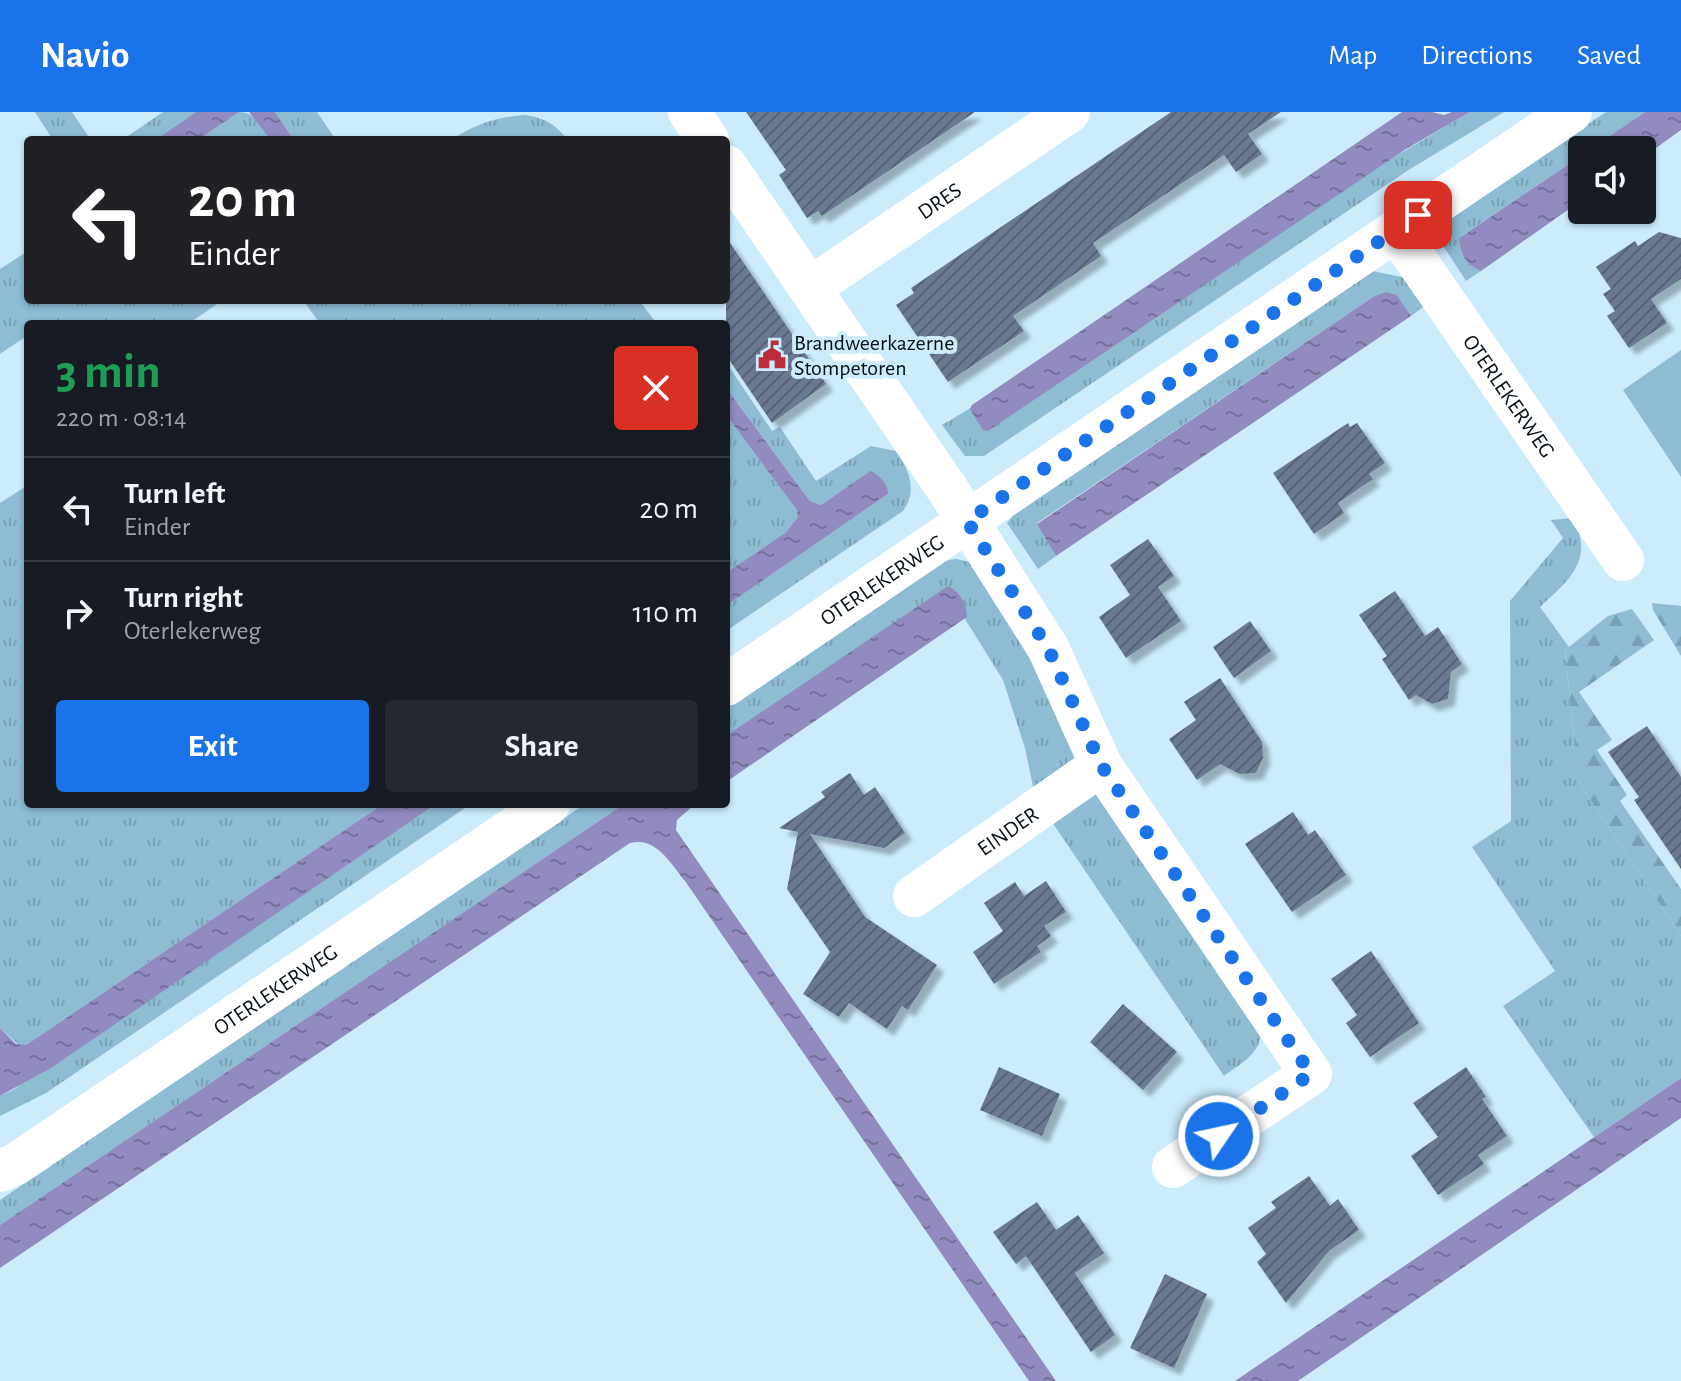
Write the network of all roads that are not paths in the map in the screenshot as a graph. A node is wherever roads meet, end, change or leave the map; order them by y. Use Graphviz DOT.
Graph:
graph roads {
  1 [pos="689,112"];
  2 [pos="1069,112"];
  3 [pos="1571,112"];
  4 [pos="705,136"];
  5 [pos="730,172"];
  6 [pos="1396,231"];
  7 [pos="810,288"];
  8 [pos="967,521"];
  9 [pos="1623,560"];
  10 [pos="730,682"];
  11 [pos="1101,765"];
  12 [pos="543,808"];
  13 [pos="914,896"];
  14 [pos="1173,1167"];
  15 [pos="0,1171"];
  1 -- 4 [label="street"];
  2 -- 7 [label="street, DRES"];
  3 -- 6 [label="street, OTERLEKERWEG"];
  5 -- 7 [label="street"];
  6 -- 8 [label="street, OTERLEKERWEG"];
  6 -- 9 [label="street, OTERLEKERWEG"];
  7 -- 8 [label="street"];
  8 -- 10 [label="street, OTERLEKERWEG"];
  8 -- 11 [label="street"];
  11 -- 13 [label="street, EINDER"];
  11 -- 14 [label="street"];
  12 -- 15 [label="street, OTERLEKERWEG"];
}
